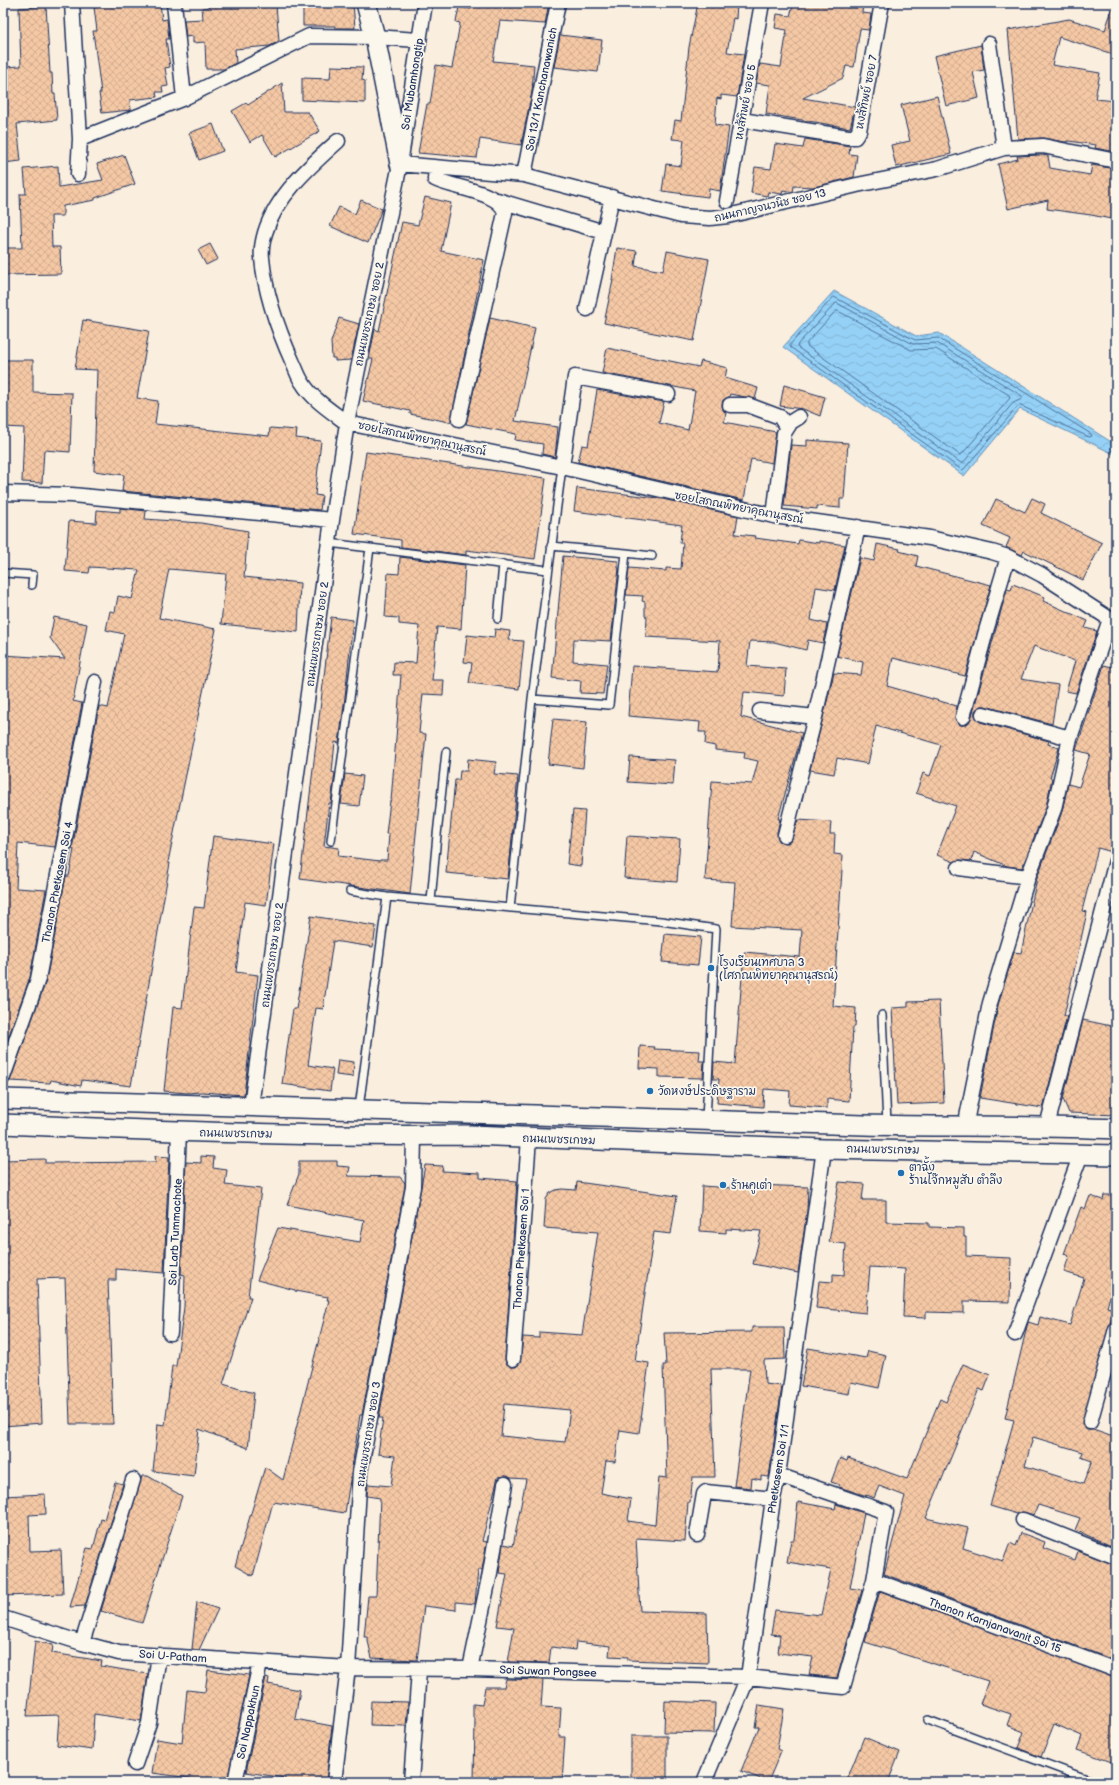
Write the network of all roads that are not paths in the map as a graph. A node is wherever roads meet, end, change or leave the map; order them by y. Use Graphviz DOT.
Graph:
graph roads {
  1 [pos="72,3"];
  2 [pos="174,3"];
  3 [pos="366,3"];
  4 [pos="425,3"];
  5 [pos="558,3"];
  6 [pos="762,3"];
  7 [pos="882,3"];
  8 [pos="375,37"];
  9 [pos="418,40"];
  10 [pos="989,44"];
  11 [pos="184,98"];
  12 [pos="742,120"];
  13 [pos="80,139"];
  14 [pos="338,141"];
  15 [pos="1004,148"];
  16 [pos="1116,161"];
  17 [pos="400,164"];
  18 [pos="436,168"];
  19 [pos="78,174"];
  20 [pos="524,175"];
  21 [pos="612,197"];
  22 [pos="497,200"];
  23 [pos="727,201"];
  24 [pos="604,232"];
  25 [pos="587,309"];
  26 [pos="668,394"];
  27 [pos="730,405"];
  28 [pos="799,417"];
  29 [pos="459,419"];
  30 [pos="347,423"];
  31 [pos="786,428"];
  32 [pos="562,468"];
  33 [pos="3,493"];
  34 [pos="774,516"];
  35 [pos="332,520"];
  36 [pos="858,527"];
  37 [pos="330,543"];
  38 [pos="551,546"];
  39 [pos="370,548"];
  40 [pos="626,553"];
  41 [pos="652,556"];
  42 [pos="1008,557"];
  43 [pos="503,564"];
  44 [pos="548,570"];
  45 [pos="3,573"];
  46 [pos="32,586"];
  47 [pos="498,619"];
  48 [pos="1113,621"];
  49 [pos="95,682"];
  50 [pos="532,699"];
  51 [pos="760,711"];
  52 [pos="983,714"];
  53 [pos="815,717"];
  54 [pos="963,717"];
  55 [pos="1070,738"];
  56 [pos="446,752"];
  57 [pos="785,835"];
  58 [pos="331,841"];
  59 [pos="1116,861"];
  60 [pos="959,868"];
  61 [pos="1028,877"];
  62 [pos="350,891"];
  63 [pos="387,897"];
  64 [pos="431,901"];
  65 [pos="510,908"];
  66 [pos="882,1015"];
  67 [pos="3,1078"];
  68 [pos="3,1099"];
  69 [pos="251,1106"];
  70 [pos="359,1108"];
  71 [pos="475,1112"];
  72 [pos="706,1120"];
  73 [pos="3,1124"];
  74 [pos="888,1125"];
  75 [pos="1047,1126"];
  76 [pos="965,1127"];
  77 [pos="1116,1129"];
  78 [pos="179,1132"];
  79 [pos="471,1135"];
  80 [pos="414,1136"];
  81 [pos="529,1138"];
  82 [pos="824,1149"];
  83 [pos="887,1149"];
  84 [pos="1081,1154"];
  85 [pos="1116,1155"];
  86 [pos="1116,1329"];
  87 [pos="170,1333"];
  88 [pos="1015,1334"];
  89 [pos="513,1359"];
  90 [pos="1090,1422"];
  91 [pos="778,1475"];
  92 [pos="132,1480"];
  93 [pos="505,1484"];
  94 [pos="773,1499"];
  95 [pos="1023,1520"];
  96 [pos="697,1535"];
  97 [pos="1116,1557"];
  98 [pos="874,1580"];
  99 [pos="3,1618"];
  100 [pos="82,1643"];
  101 [pos="159,1655"];
  102 [pos="260,1663"];
  103 [pos="348,1668"];
  104 [pos="470,1669"];
  105 [pos="419,1670"];
  106 [pos="1116,1670"];
  107 [pos="748,1677"];
  108 [pos="928,1720"];
  109 [pos="135,1764"];
  110 [pos="235,1782"];
  111 [pos="334,1782"];
  112 [pos="411,1782"];
  113 [pos="704,1782"];
  114 [pos="1095,1782"];
  1 -- 13 [label="street"];
  2 -- 11 [label="street"];
  3 -- 8 [label="main road"];
  4 -- 9 [label="street, Soi Mubamhongtip"];
  5 -- 20 [label="street, Soi 13/1 Kanchanawanich"];
  6 -- 12 [label="street, หงส้ทิพย์ ซอย 5"];
  7 -- 12 [label="street, หงส้ทิพย์ ซอย 7"];
  8 -- 9 [label="street"];
  8 -- 11 [label="street"];
  8 -- 17 [label="main road"];
  9 -- 17 [label="street, Soi Mubamhongtip"];
  10 -- 15 [label="street"];
  11 -- 13 [label="street"];
  12 -- 23 [label="street, หงส้ทิพย์ ซอย 5"];
  13 -- 19 [label="street"];
  14 -- 30 [label="street"];
  15 -- 16 [label="street, ถนนกาญจนวนิช ซอย 13"];
  15 -- 21 [label="street, ถนนกาญจนวนิช ซอย 13"];
  17 -- 18 [label="street, ถนนกาญจนวนิช ซอย 13"];
  17 -- 30 [label="street, ถนนเพชรเกษม ซอย 2"];
  18 -- 20 [label="street, ถนนกาญจนวนิช ซอย 13"];
  18 -- 22 [label="street"];
  20 -- 21 [label="street, ถนนกาญจนวนิช ซอย 13"];
  21 -- 24 [label="street"];
  22 -- 24 [label="street"];
  22 -- 29 [label="street"];
  24 -- 25 [label="street"];
  26 -- 32 [label="street"];
  27 -- 31 [label="street"];
  28 -- 31 [label="street"];
  30 -- 32 [label="street, ซอยโสภณพิทยาคุณานุสรณ์"];
  30 -- 35 [label="street, ถนนเพชรเกษม ซอย 2"];
  31 -- 34 [label="street"];
  32 -- 34 [label="street, ซอยโสภณพิทยาคุณานุสรณ์"];
  32 -- 38 [label="lane"];
  33 -- 35 [label="street"];
  34 -- 36 [label="street, ซอยโสภณพิทยาคุณานุสรณ์"];
  35 -- 37 [label="street, ถนนเพชรเกษม ซอย 2"];
  36 -- 42 [label="street, ซอยโสภณพิทยาคุณานุสรณ์"];
  36 -- 53 [label="street"];
  37 -- 39 [label="lane"];
  37 -- 69 [label="street, ถนนเพชรเกษม ซอย 2"];
  38 -- 40 [label="lane"];
  38 -- 44 [label="lane"];
  39 -- 43 [label="lane"];
  39 -- 58 [label="lane"];
  40 -- 41 [label="lane"];
  40 -- 50 [label="lane"];
  42 -- 48 [label="street, ซอยโสภณพิทยาคุณานุสรณ์"];
  42 -- 54 [label="street"];
  43 -- 44 [label="lane"];
  43 -- 47 [label="lane"];
  44 -- 50 [label="lane"];
  45 -- 46 [label="lane"];
  48 -- 55 [label="street"];
  49 -- 67 [label="street, Thanon Phetkasem Soi 4"];
  50 -- 65 [label="lane"];
  51 -- 53 [label="street"];
  52 -- 55 [label="street"];
  53 -- 57 [label="street"];
  55 -- 61 [label="street"];
  56 -- 64 [label="lane"];
  59 -- 75 [label="street"];
  60 -- 61 [label="street"];
  61 -- 76 [label="street"];
  62 -- 63 [label="lane"];
  63 -- 64 [label="lane"];
  63 -- 70 [label="lane"];
  64 -- 65 [label="lane"];
  65 -- 72 [label="lane"];
  66 -- 74 [label="lane"];
  68 -- 69 [label="main road"];
  69 -- 70 [label="main road"];
  70 -- 71 [label="main road"];
  71 -- 72 [label="main road"];
  71 -- 79 [label="main road"];
  72 -- 74 [label="main road"];
  73 -- 78 [label="main road, ถนนเพชรเกษม"];
  74 -- 76 [label="main road"];
  74 -- 83 [label="main road"];
  75 -- 76 [label="main road"];
  75 -- 77 [label="main road"];
  78 -- 80 [label="main road, ถนนเพชรเกษม"];
  78 -- 87 [label="street, Soi Larb Tummachote"];
  79 -- 80 [label="main road, ถนนเพชรเกษม"];
  79 -- 81 [label="main road, ถนนเพชรเกษม"];
  80 -- 103 [label="street, ถนนเพชรเกษม ซอย 3"];
  81 -- 82 [label="main road, ถนนเพชรเกษม"];
  81 -- 89 [label="street, Thanon Phetkasem Soi 1"];
  82 -- 83 [label="main road, ถนนเพชรเกษม"];
  82 -- 91 [label="street, Phetkasem Soi 1/1"];
  83 -- 84 [label="main road, ถนนเพชรเกษม"];
  84 -- 85 [label="main road, ถนนเพชรเกษม"];
  84 -- 88 [label="street"];
  86 -- 90 [label="street"];
  91 -- 94 [label="street, Phetkasem Soi 1/1"];
  91 -- 98 [label="street"];
  92 -- 100 [label="street"];
  93 -- 104 [label="street"];
  94 -- 96 [label="street"];
  94 -- 107 [label="street, Phetkasem Soi 1/1"];
  95 -- 97 [label="street"];
  98 -- 106 [label="street, Thanon Karnjanavanit Soi 15"];
  98 -- 107 [label="street, Soi Suwan Pongsee"];
  99 -- 100 [label="street, Soi U-Patham"];
  100 -- 101 [label="street, Soi U-Patham"];
  101 -- 102 [label="street, Soi U-Patham"];
  101 -- 109 [label="street"];
  102 -- 103 [label="street, Soi U-Patham"];
  102 -- 110 [label="street, Soi Nappakhun"];
  103 -- 105 [label="street, Soi Suwan Pongsee"];
  103 -- 111 [label="street, ถนนเพชรเกษม ซอย 3"];
  104 -- 105 [label="street, Soi Suwan Pongsee"];
  104 -- 107 [label="street, Soi Suwan Pongsee"];
  105 -- 112 [label="street"];
  107 -- 113 [label="street, Phetkasem Soi 1/1"];
  108 -- 114 [label="lane"];
}
